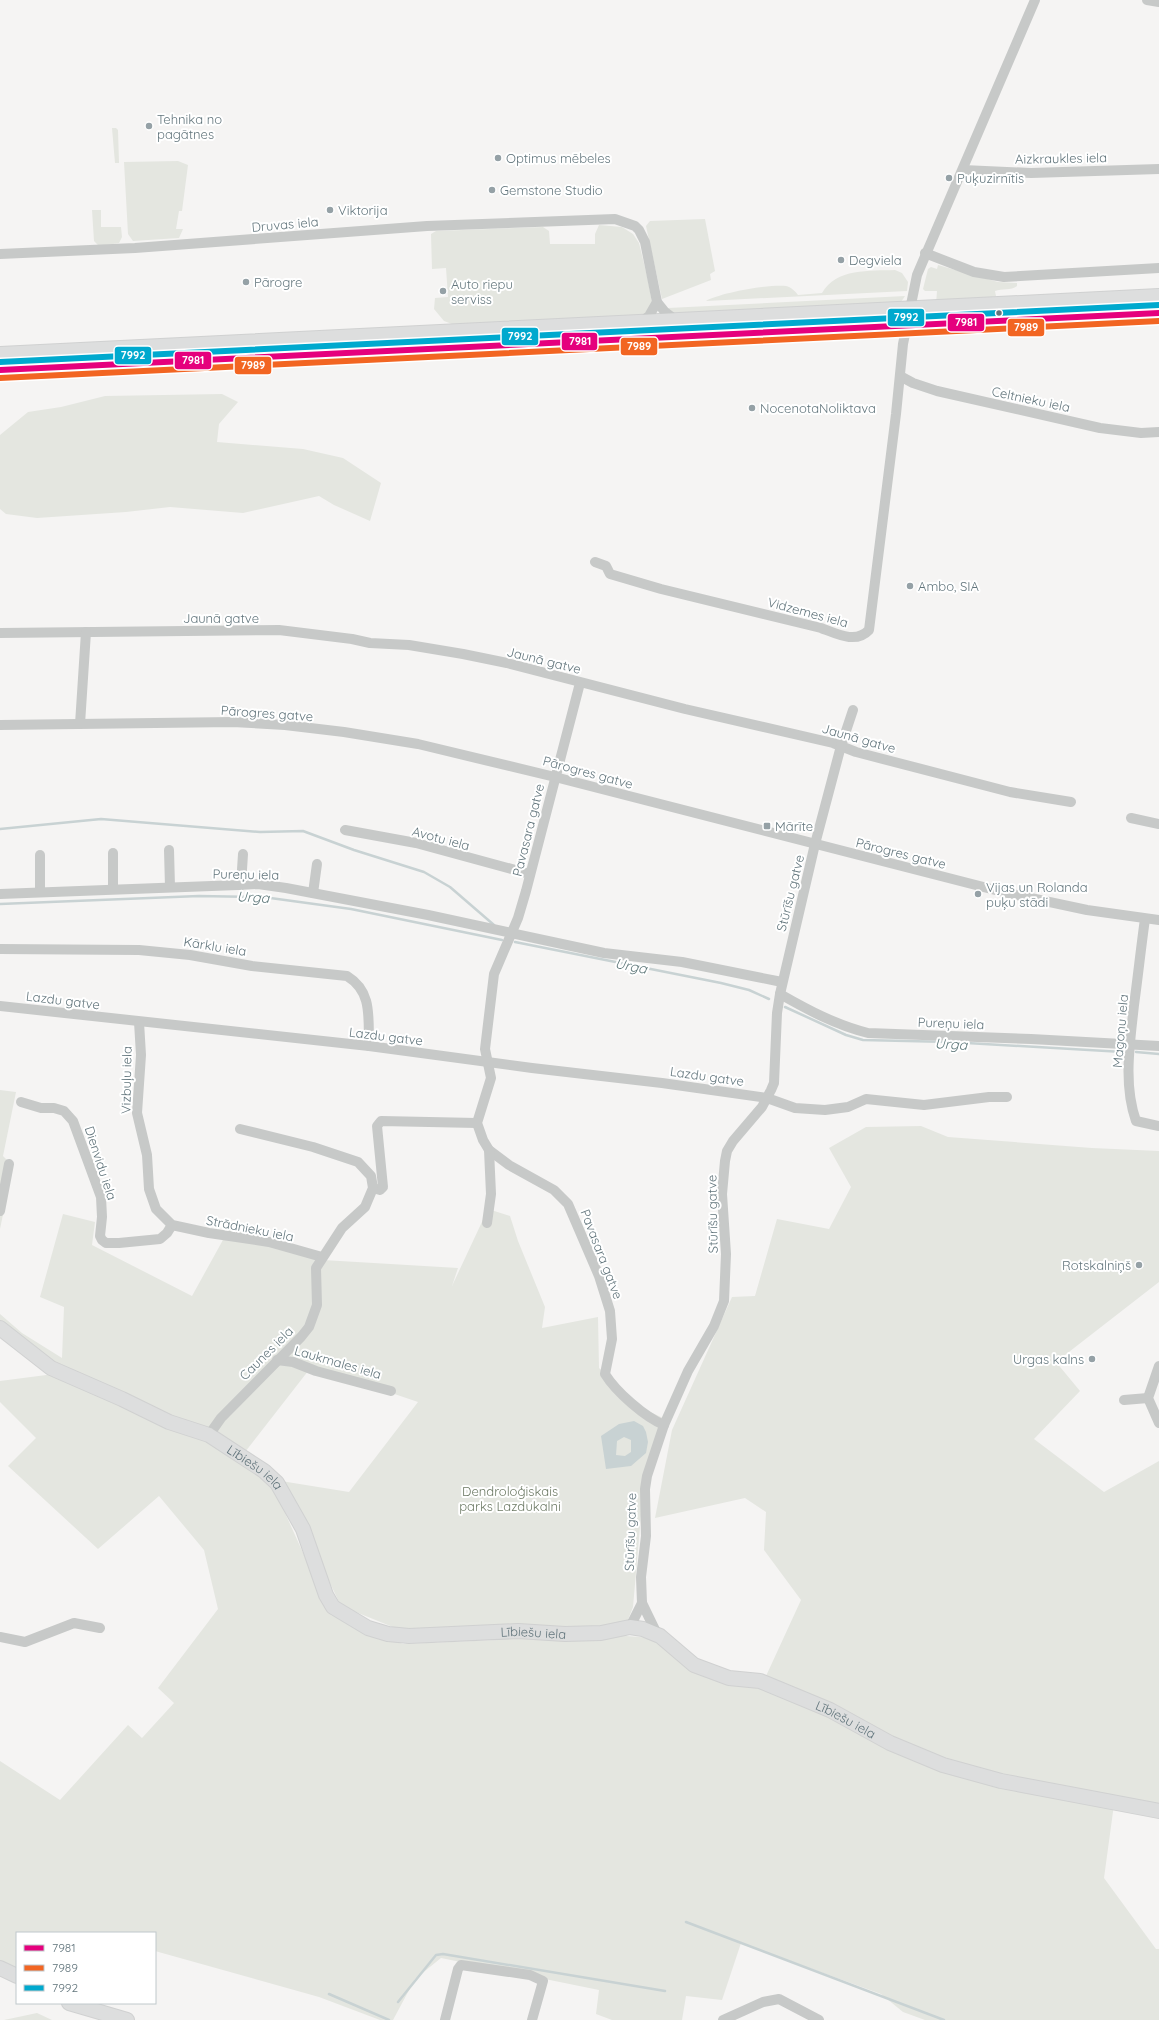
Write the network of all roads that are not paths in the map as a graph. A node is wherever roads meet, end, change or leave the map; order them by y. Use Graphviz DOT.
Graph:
graph roads {
  1 [pos="1035,0"];
  2 [pos="1147,0"];
  3 [pos="1159,2"];
  4 [pos="1159,168"];
  5 [pos="963,170"];
  6 [pos="925,253"];
  7 [pos="0,254"];
  8 [pos="1159,268"];
  9 [pos="1159,298"];
  10 [pos="657,302"];
  11 [pos="1159,313"];
  12 [pos="910,318"];
  13 [pos="677,322"];
  14 [pos="640,323"];
  15 [pos="0,356"];
  16 [pos="0,370"];
  17 [pos="900,376"];
  18 [pos="1159,432"];
  19 [pos="595,562"];
  20 [pos="86,632"];
  21 [pos="0,633"];
  22 [pos="580,682"];
  23 [pos="853,710"];
  24 [pos="80,724"];
  25 [pos="0,725"];
  26 [pos="841,746"];
  27 [pos="555,777"];
  28 [pos="1070,802"];
  29 [pos="1131,818"];
  30 [pos="1159,824"];
  31 [pos="345,830"];
  32 [pos="815,844"];
  33 [pos="168,850"];
  34 [pos="113,853"];
  35 [pos="243,854"];
  36 [pos="40,855"];
  37 [pos="317,864"];
  38 [pos="530,874"];
  39 [pos="241,884"];
  40 [pos="170,887"];
  41 [pos="113,889"];
  42 [pos="40,892"];
  43 [pos="313,893"];
  44 [pos="0,894"];
  45 [pos="1145,919"];
  46 [pos="1159,920"];
  47 [pos="510,935"];
  48 [pos="0,949"];
  49 [pos="782,982"];
  50 [pos="780,994"];
  51 [pos="0,1006"];
  52 [pos="139,1022"];
  53 [pos="1130,1045"];
  54 [pos="369,1046"];
  55 [pos="1159,1046"];
  56 [pos="489,1063"];
  57 [pos="1007,1097"];
  58 [pos="767,1098"];
  59 [pos="21,1102"];
  60 [pos="476,1123"];
  61 [pos="1159,1126"];
  62 [pos="240,1129"];
  63 [pos="489,1150"];
  64 [pos="8,1164"];
  65 [pos="373,1188"];
  66 [pos="0,1211"];
  67 [pos="487,1223"];
  68 [pos="172,1225"];
  69 [pos="322,1257"];
  70 [pos="0,1328"];
  71 [pos="278,1360"];
  72 [pos="1159,1366"];
  73 [pos="391,1391"];
  74 [pos="1148,1398"];
  75 [pos="1124,1400"];
  76 [pos="1159,1423"];
  77 [pos="664,1425"];
  78 [pos="209,1435"];
  79 [pos="642,1603"];
  80 [pos="630,1627"];
  81 [pos="100,1628"];
  82 [pos="657,1634"];
  83 [pos="0,1637"];
  84 [pos="1159,1811"];
  85 [pos="0,1968"];
  86 [pos="16,1976"];
  87 [pos="72,2004"];
  88 [pos="127,2020"];
  89 [pos="445,2020"];
  90 [pos="532,2020"];
  91 [pos="724,2020"];
  92 [pos="819,2020"];
  1 -- 5 [label="street, Vidzemes iela"];
  2 -- 3 [label="street"];
  4 -- 5 [label="street, Aizkraukles iela"];
  5 -- 6 [label="street, Vidzemes iela"];
  6 -- 8 [label="street"];
  6 -- 12 [label="street, Vidzemes iela"];
  7 -- 10 [label="street, Druvas iela"];
  9 -- 12 [label="highway"];
  10 -- 13 [label="street"];
  10 -- 14 [label="street"];
  11 -- 12 [label="highway"];
  12 -- 13 [label="highway"];
  12 -- 16 [label="highway"];
  12 -- 17 [label="street, Vidzemes iela"];
  13 -- 14 [label="highway"];
  14 -- 15 [label="highway"];
  17 -- 18 [label="street, Celtnieku iela"];
  17 -- 19 [label="street, Vidzemes iela"];
  20 -- 21 [label="street, Jaunā gatve"];
  20 -- 22 [label="street, Jaunā gatve"];
  20 -- 24 [label="street"];
  22 -- 26 [label="street, Jaunā gatve"];
  22 -- 27 [label="street, Pavasara gatve"];
  23 -- 26 [label="street, Stūrīšu gatve"];
  24 -- 25 [label="street, Pārogres gatve"];
  24 -- 27 [label="street, Pārogres gatve"];
  26 -- 28 [label="street, Jaunā gatve"];
  26 -- 32 [label="street, Stūrīšu gatve"];
  27 -- 32 [label="street, Pārogres gatve"];
  27 -- 38 [label="street, Pavasara gatve"];
  29 -- 30 [label="street"];
  31 -- 38 [label="street, Avotu iela"];
  32 -- 45 [label="street, Pārogres gatve"];
  32 -- 49 [label="street, Stūrīšu gatve"];
  33 -- 40 [label="street"];
  34 -- 41 [label="street"];
  35 -- 39 [label="street"];
  36 -- 42 [label="street"];
  37 -- 43 [label="street"];
  38 -- 47 [label="street, Pavasara gatve"];
  39 -- 40 [label="street, Pureņu iela"];
  39 -- 43 [label="street, Pureņu iela"];
  40 -- 41 [label="street, Pureņu iela"];
  41 -- 42 [label="street, Pureņu iela"];
  42 -- 44 [label="street, Pureņu iela"];
  43 -- 47 [label="street, Pureņu iela"];
  45 -- 46 [label="street, Pārogres gatve"];
  45 -- 53 [label="street, Magoņu iela"];
  47 -- 49 [label="street, Pureņu iela"];
  47 -- 56 [label="street, Pavasara gatve"];
  48 -- 54 [label="street, Kārklu iela"];
  49 -- 50 [label="street, Stūrīšu gatve"];
  50 -- 53 [label="street, Pureņu iela"];
  50 -- 58 [label="street, Stūrīšu gatve"];
  51 -- 52 [label="street, Lazdu gatve"];
  52 -- 54 [label="street, Lazdu gatve"];
  52 -- 68 [label="street, Vizbuļu iela"];
  53 -- 55 [label="street, Pureņu iela"];
  53 -- 61 [label="street, Magoņu iela"];
  54 -- 56 [label="street, Lazdu gatve"];
  56 -- 58 [label="street, Lazdu gatve"];
  56 -- 60 [label="street"];
  57 -- 58 [label="street, Lazdu gatve"];
  58 -- 77 [label="street, Stūrīšu gatve"];
  59 -- 68 [label="street, Dienvidu iela"];
  60 -- 63 [label="street, Pavasara gatve"];
  60 -- 65 [label="street"];
  62 -- 65 [label="street"];
  63 -- 67 [label="street"];
  63 -- 77 [label="street, Pavasara gatve"];
  64 -- 66 [label="street"];
  65 -- 69 [label="street, Caunes iela"];
  68 -- 69 [label="street, Strādnieku iela"];
  69 -- 71 [label="street, Caunes iela"];
  70 -- 78 [label="street, Lībiešu iela"];
  71 -- 73 [label="street, Laukmales iela"];
  71 -- 78 [label="street, Caunes iela"];
  72 -- 74 [label="street"];
  74 -- 75 [label="street"];
  74 -- 76 [label="street"];
  77 -- 79 [label="street, Stūrīšu gatve"];
  78 -- 80 [label="street, Lībiešu iela"];
  79 -- 80 [label="street, Stūrīšu gatve"];
  79 -- 82 [label="street"];
  80 -- 82 [label="street, Lībiešu iela"];
  81 -- 83 [label="street"];
  82 -- 84 [label="street, Lībiešu iela"];
  85 -- 86 [label="street"];
  87 -- 88 [label="street"];
  89 -- 90 [label="street"];
  91 -- 92 [label="street"];
}
